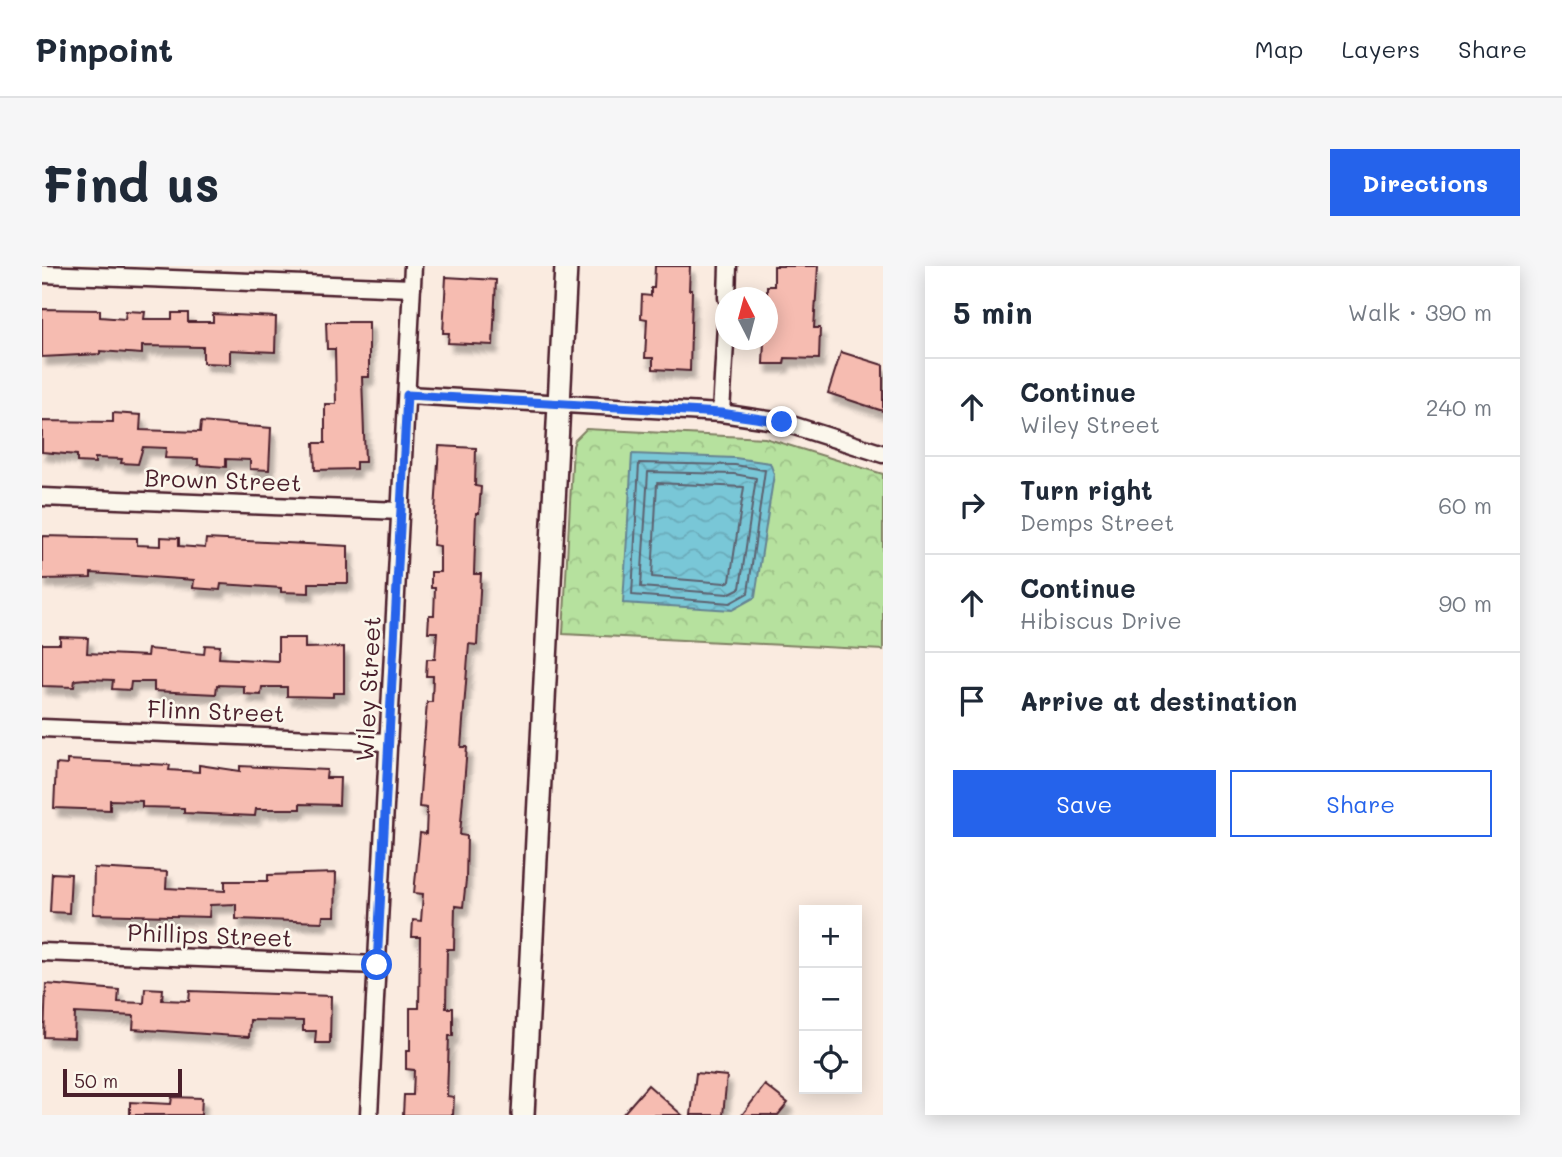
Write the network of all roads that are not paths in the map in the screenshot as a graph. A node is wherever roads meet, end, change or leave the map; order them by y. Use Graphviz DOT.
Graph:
graph roads {
  1 [pos="413,266"];
  2 [pos="566,266"];
  3 [pos="728,266"];
  4 [pos="42,274"];
  5 [pos="727,287"];
  6 [pos="412,288"];
  7 [pos="725,350"];
  8 [pos="407,395"];
  9 [pos="556,405"];
  10 [pos="721,413"];
  11 [pos="883,454"];
  12 [pos="42,496"];
  13 [pos="401,511"];
  14 [pos="42,728"];
  15 [pos="389,742"];
  16 [pos="42,952"];
  17 [pos="377,965"];
  18 [pos="369,1115"];
  19 [pos="523,1115"];
  1 -- 6 [label="street, Wiley Street"];
  2 -- 9 [label="main road"];
  3 -- 5 [label="street"];
  4 -- 6 [label="street"];
  6 -- 8 [label="street, Wiley Street"];
  7 -- 10 [label="street"];
  8 -- 9 [label="street"];
  8 -- 13 [label="street, Wiley Street"];
  9 -- 10 [label="street"];
  9 -- 19 [label="main road"];
  10 -- 11 [label="street"];
  12 -- 13 [label="street, Brown Street"];
  13 -- 15 [label="street, Wiley Street"];
  14 -- 15 [label="street, Flinn Street"];
  15 -- 17 [label="street, Wiley Street"];
  16 -- 17 [label="street, Phillips Street"];
  17 -- 18 [label="street, Wiley Street"];
}
